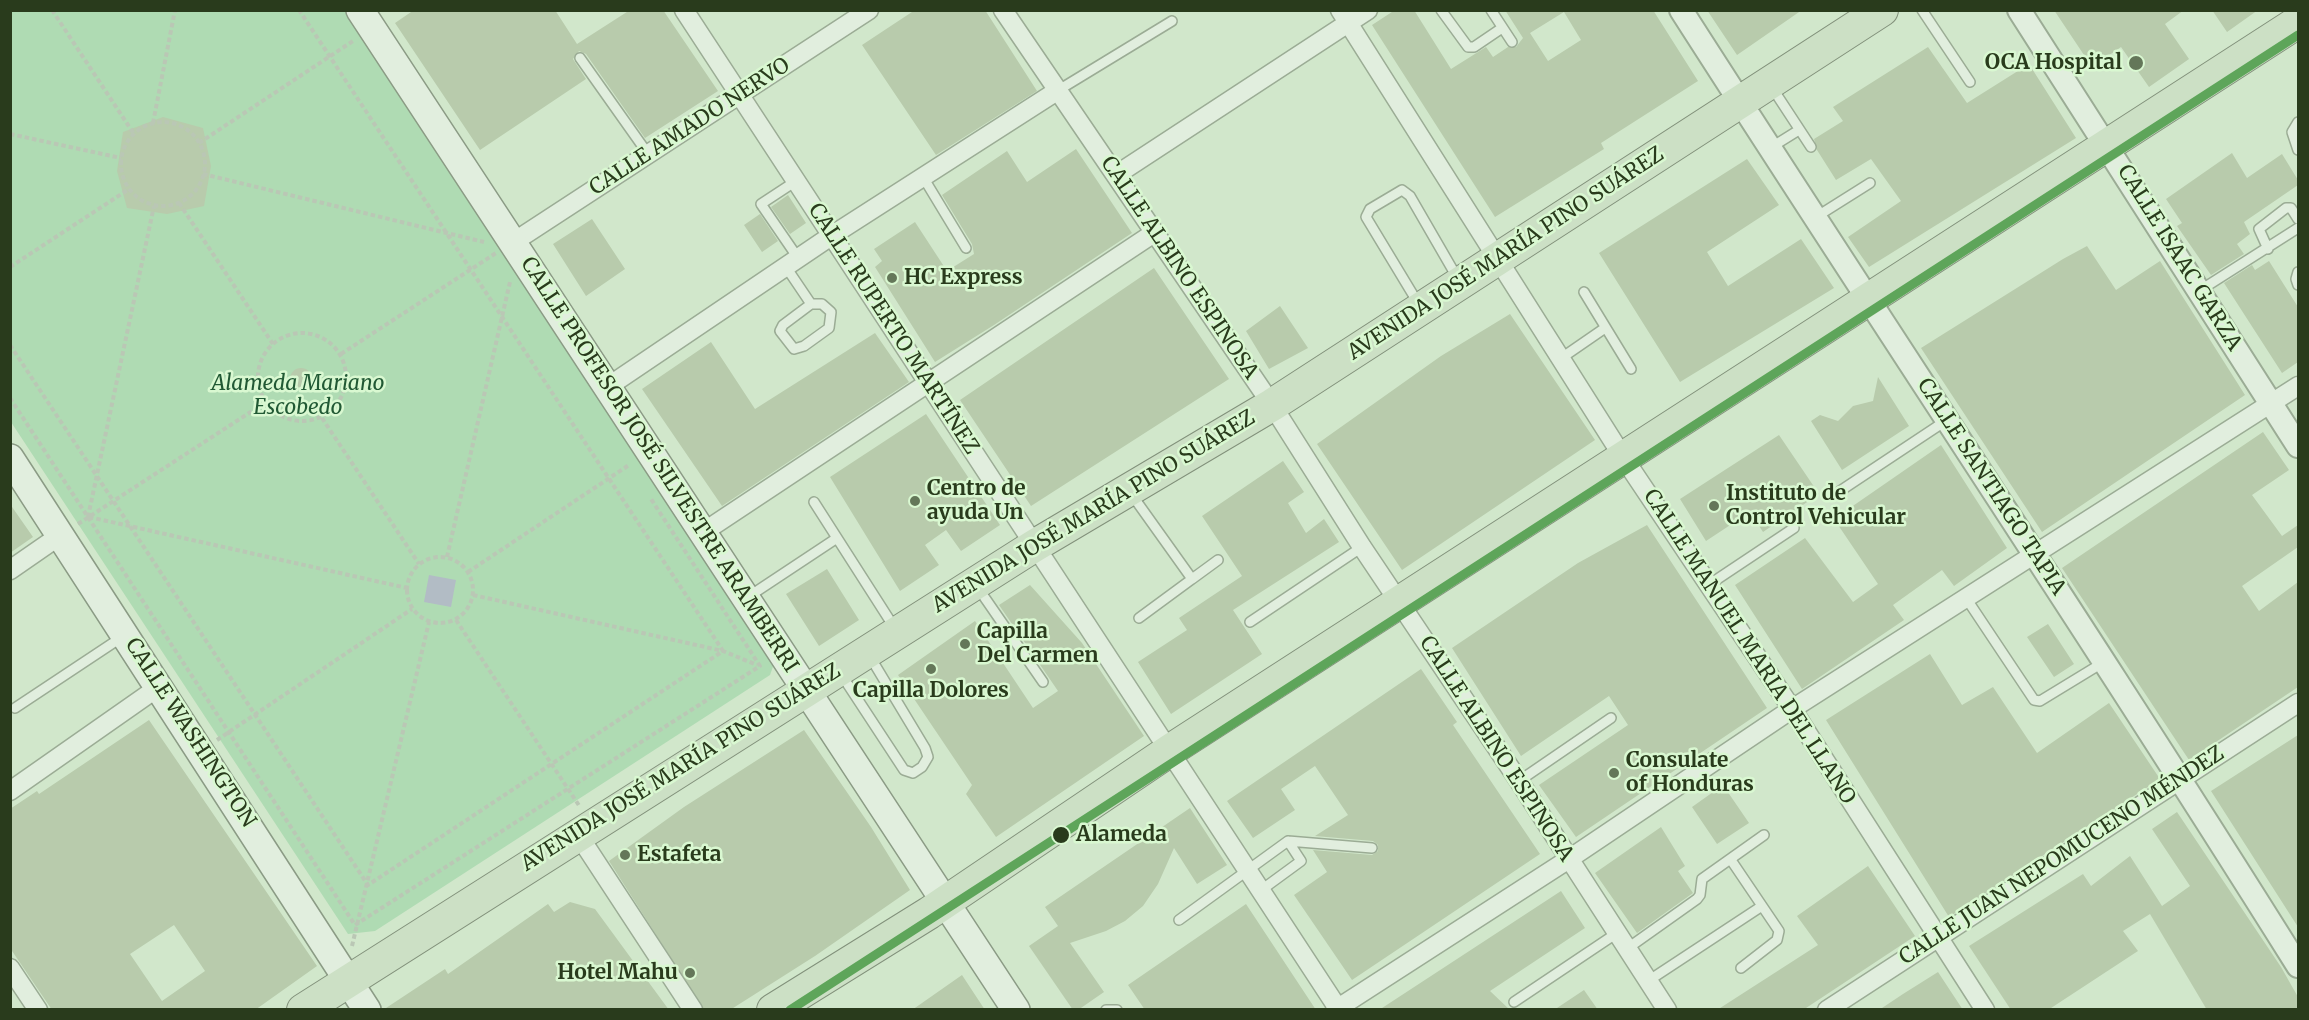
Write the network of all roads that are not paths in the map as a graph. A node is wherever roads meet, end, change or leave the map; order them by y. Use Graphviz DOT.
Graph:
graph roads {
  1 [pos="684,10"];
  2 [pos="869,10"];
  3 [pos="1003,10"];
  4 [pos="1368,10"];
  5 [pos="1442,10"];
  6 [pos="1491,10"];
  7 [pos="1681,10"];
  8 [pos="1922,10"];
  9 [pos="2019,10"];
  10 [pos="1881,11"];
  11 [pos="1344,17"];
  12 [pos="1172,21"];
  13 [pos="2298,22"];
  14 [pos="360,27"];
  15 [pos="1502,28"];
  16 [pos="1512,42"];
  17 [pos="580,58"];
  18 [pos="1970,82"];
  19 [pos="1770,84"];
  20 [pos="1057,91"];
  21 [pos="738,96"];
  22 [pos="1740,103"];
  23 [pos="2298,122"];
  24 [pos="1799,130"];
  25 [pos="2108,145"];
  26 [pos="1811,147"];
  27 [pos="1770,148"];
  28 [pos="2298,150"];
  29 [pos="648,154"];
  30 [pos="1116,175"];
  31 [pos="923,177"];
  32 [pos="796,181"];
  33 [pos="1870,183"];
  34 [pos="1815,218"];
  35 [pos="2298,219"];
  36 [pos="2298,228"];
  37 [pos="1154,233"];
  38 [pos="831,236"];
  39 [pos="966,248"];
  40 [pos="2268,249"];
  41 [pos="501,254"];
  42 [pos="1497,261"];
  43 [pos="792,262"];
  44 [pos="2298,272"];
  45 [pos="1461,283"];
  46 [pos="2298,285"];
  47 [pos="2199,291"];
  48 [pos="1584,292"];
  49 [pos="1868,301"];
  50 [pos="811,304"];
  51 [pos="1421,309"];
  52 [pos="1605,328"];
  53 [pos="1560,359"];
  54 [pos="1631,369"];
  55 [pos="928,384"];
  56 [pos="2298,386"];
  57 [pos="606,388"];
  58 [pos="2271,404"];
  59 [pos="1272,405"];
  60 [pos="1947,420"];
  61 [pos="2298,446"];
  62 [pos="1623,457"];
  63 [pos="10,458"];
  64 [pos="1128,490"];
  65 [pos="1837,493"];
  66 [pos="814,502"];
  67 [pos="1794,528"];
  68 [pos="702,533"];
  69 [pos="62,534"];
  70 [pos="837,538"];
  71 [pos="1034,546"];
  72 [pos="1362,547"];
  73 [pos="2035,554"];
  74 [pos="1218,560"];
  75 [pos="10,570"];
  76 [pos="1192,579"];
  77 [pos="975,583"];
  78 [pos="1710,584"];
  79 [pos="746,598"];
  80 [pos="1966,598"];
  81 [pos="1399,602"];
  82 [pos="1139,618"];
  83 [pos="1250,622"];
  84 [pos="897,632"];
  85 [pos="127,634"];
  86 [pos="867,651"];
  87 [pos="2105,661"];
  88 [pos="838,670"];
  89 [pos="1043,682"];
  90 [pos="160,686"];
  91 [pos="807,689"];
  92 [pos="2298,703"];
  93 [pos="15,708"];
  94 [pos="1792,709"];
  95 [pos="1611,718"];
  96 [pos="1169,751"];
  97 [pos="2181,780"];
  98 [pos="1519,781"];
  99 [pos="10,791"];
  100 [pos="585,828"];
  101 [pos="1764,835"];
  102 [pos="1288,841"];
  103 [pos="1372,848"];
  104 [pos="1569,859"];
  105 [pos="1731,860"];
  106 [pos="1246,870"];
  107 [pos="1260,891"];
  108 [pos="944,902"];
  109 [pos="1762,906"];
  110 [pos="1179,920"];
  111 [pos="1936,936"];
  112 [pos="1622,940"];
  113 [pos="2298,966"];
  114 [pos="10,968"];
  115 [pos="1741,968"];
  116 [pos="347,980"];
  117 [pos="1648,981"];
  118 [pos="1514,1002"];
  119 [pos="308,1008"];
  120 [pos="1337,1009"];
  121 [pos="38,1010"];
  122 [pos="367,1010"];
  123 [pos="693,1010"];
  124 [pos="773,1010"];
  125 [pos="1016,1010"];
  126 [pos="1106,1010"];
  127 [pos="1117,1010"];
  128 [pos="1667,1010"];
  129 [pos="1827,1010"];
  130 [pos="1985,1010"];
  1 -- 21 [label="street, CALLE RUPERTO MARTÍNEZ"];
  2 -- 21 [label="street, CALLE AMADO NERVO"];
  3 -- 20 [label="street, CALLE ALBINO ESPINOSA"];
  4 -- 11 [label="street"];
  5 -- 15 [label="lane"];
  6 -- 15 [label="lane"];
  7 -- 22 [label="street, CALLE SANTIAGO TAPIA"];
  8 -- 18 [label="lane"];
  9 -- 25 [label="street, CALLE ISAAC GARZA"];
  10 -- 19 [label="highway, AVENIDA JOSÉ MARÍA PINO SUÁREZ"];
  11 -- 30 [label="street"];
  11 -- 42 [label="street, CALLE MANUEL MARIA DEL LLANO"];
  12 -- 20 [label="lane"];
  13 -- 25 [label="highway"];
  14 -- 41 [label="main road, CALLE PROFESOR JOSÉ SILVESTRE ARAMBERRI"];
  15 -- 16 [label="lane"];
  17 -- 29 [label="lane"];
  19 -- 22 [label="highway, AVENIDA JOSÉ MARÍA PINO SUÁREZ"];
  19 -- 24 [label="lane"];
  20 -- 30 [label="street, CALLE ALBINO ESPINOSA"];
  20 -- 31 [label="street"];
  21 -- 29 [label="street, CALLE AMADO NERVO"];
  21 -- 32 [label="street, CALLE RUPERTO MARTÍNEZ"];
  22 -- 27 [label="street, CALLE SANTIAGO TAPIA"];
  22 -- 42 [label="highway, AVENIDA JOSÉ MARÍA PINO SUÁREZ"];
  23 -- 28 [label="lane"];
  24 -- 26 [label="lane"];
  24 -- 27 [label="lane"];
  25 -- 47 [label="street, CALLE ISAAC GARZA"];
  25 -- 49 [label="highway"];
  27 -- 34 [label="street, CALLE SANTIAGO TAPIA"];
  29 -- 41 [label="street, CALLE AMADO NERVO"];
  30 -- 37 [label="street, CALLE ALBINO ESPINOSA"];
  31 -- 38 [label="street"];
  31 -- 39 [label="lane"];
  32 -- 38 [label="street, CALLE RUPERTO MARTÍNEZ"];
  32 -- 43 [label="lane"];
  33 -- 34 [label="lane"];
  34 -- 49 [label="street, CALLE SANTIAGO TAPIA"];
  35 -- 40 [label="lane"];
  36 -- 40 [label="lane"];
  37 -- 55 [label="street"];
  37 -- 59 [label="street, CALLE ALBINO ESPINOSA"];
  38 -- 43 [label="street"];
  38 -- 55 [label="street, CALLE RUPERTO MARTÍNEZ"];
  40 -- 47 [label="lane"];
  41 -- 57 [label="main road, CALLE PROFESOR JOSÉ SILVESTRE ARAMBERRI"];
  42 -- 45 [label="highway, AVENIDA JOSÉ MARÍA PINO SUÁREZ"];
  42 -- 53 [label="street, CALLE MANUEL MARIA DEL LLANO"];
  43 -- 50 [label="lane"];
  43 -- 57 [label="street"];
  44 -- 46 [label="lane"];
  45 -- 51 [label="highway, AVENIDA JOSÉ MARÍA PINO SUÁREZ"];
  45 -- 51 [label="lane"];
  47 -- 58 [label="street, CALLE ISAAC GARZA"];
  48 -- 52 [label="lane"];
  49 -- 60 [label="street, CALLE SANTIAGO TAPIA"];
  49 -- 62 [label="highway"];
  50 -- 50 [label="lane"];
  51 -- 59 [label="highway, AVENIDA JOSÉ MARÍA PINO SUÁREZ"];
  52 -- 53 [label="lane"];
  52 -- 54 [label="lane"];
  53 -- 62 [label="street, CALLE MANUEL MARIA DEL LLANO"];
  55 -- 68 [label="street"];
  55 -- 71 [label="street, CALLE RUPERTO MARTÍNEZ"];
  56 -- 58 [label="street"];
  57 -- 68 [label="main road, CALLE PROFESOR JOSÉ SILVESTRE ARAMBERRI"];
  58 -- 61 [label="street, CALLE ISAAC GARZA"];
  58 -- 73 [label="street"];
  59 -- 64 [label="highway, AVENIDA JOSÉ MARÍA PINO SUÁREZ"];
  59 -- 72 [label="street, CALLE ALBINO ESPINOSA"];
  60 -- 65 [label="lane"];
  60 -- 73 [label="street, CALLE SANTIAGO TAPIA"];
  62 -- 78 [label="street, CALLE MANUEL MARIA DEL LLANO"];
  62 -- 81 [label="highway"];
  63 -- 69 [label="main road, CALLE WASHINGTON"];
  64 -- 71 [label="highway, AVENIDA JOSÉ MARÍA PINO SUÁREZ"];
  64 -- 76 [label="lane"];
  66 -- 70 [label="lane"];
  67 -- 78 [label="lane"];
  68 -- 79 [label="main road, CALLE PROFESOR JOSÉ SILVESTRE ARAMBERRI"];
  69 -- 75 [label="street"];
  69 -- 85 [label="main road, CALLE WASHINGTON"];
  70 -- 79 [label="lane"];
  70 -- 84 [label="lane"];
  71 -- 77 [label="highway, AVENIDA JOSÉ MARÍA PINO SUÁREZ"];
  71 -- 96 [label="street, CALLE RUPERTO MARTÍNEZ"];
  72 -- 81 [label="street, CALLE ALBINO ESPINOSA"];
  72 -- 83 [label="lane"];
  73 -- 80 [label="street"];
  73 -- 87 [label="street, CALLE SANTIAGO TAPIA"];
  74 -- 76 [label="lane"];
  76 -- 82 [label="lane"];
  77 -- 84 [label="highway, AVENIDA JOSÉ MARÍA PINO SUÁREZ"];
  77 -- 89 [label="lane"];
  78 -- 94 [label="street, CALLE MANUEL MARIA DEL LLANO"];
  79 -- 91 [label="main road, CALLE PROFESOR JOSÉ SILVESTRE ARAMBERRI"];
  80 -- 87 [label="lane"];
  80 -- 94 [label="street"];
  81 -- 96 [label="highway"];
  81 -- 98 [label="street, CALLE ALBINO ESPINOSA"];
  84 -- 86 [label="highway, AVENIDA JOSÉ MARÍA PINO SUÁREZ"];
  85 -- 90 [label="main road, CALLE WASHINGTON"];
  85 -- 93 [label="lane"];
  86 -- 88 [label="highway, AVENIDA JOSÉ MARÍA PINO SUÁREZ"];
  86 -- 88 [label="lane"];
  87 -- 97 [label="street, CALLE SANTIAGO TAPIA"];
  88 -- 91 [label="highway, AVENIDA JOSÉ MARÍA PINO SUÁREZ"];
  90 -- 99 [label="street"];
  90 -- 116 [label="main road, CALLE WASHINGTON"];
  91 -- 100 [label="highway, AVENIDA JOSÉ MARÍA PINO SUÁREZ"];
  91 -- 108 [label="main road, CALLE PROFESOR JOSÉ SILVESTRE ARAMBERRI"];
  92 -- 97 [label="street, CALLE JUAN NEPOMUCENO MÉNDEZ"];
  94 -- 104 [label="street"];
  94 -- 111 [label="street, CALLE MANUEL MARIA DEL LLANO"];
  95 -- 98 [label="lane"];
  96 -- 106 [label="street, CALLE RUPERTO MARTÍNEZ"];
  96 -- 108 [label="highway"];
  97 -- 111 [label="street, CALLE JUAN NEPOMUCENO MÉNDEZ"];
  97 -- 113 [label="street, CALLE SANTIAGO TAPIA"];
  98 -- 104 [label="street, CALLE ALBINO ESPINOSA"];
  100 -- 116 [label="highway, AVENIDA JOSÉ MARÍA PINO SUÁREZ"];
  100 -- 123 [label="street"];
  101 -- 105 [label="lane"];
  102 -- 103 [label="lane"];
  102 -- 106 [label="lane"];
  102 -- 107 [label="lane"];
  104 -- 112 [label="street, CALLE ALBINO ESPINOSA"];
  104 -- 120 [label="street"];
  105 -- 109 [label="lane"];
  105 -- 112 [label="lane"];
  106 -- 107 [label="street, CALLE RUPERTO MARTÍNEZ"];
  106 -- 110 [label="lane"];
  107 -- 120 [label="street, CALLE RUPERTO MARTÍNEZ"];
  108 -- 124 [label="highway"];
  108 -- 125 [label="main road, CALLE PROFESOR JOSÉ SILVESTRE ARAMBERRI"];
  109 -- 115 [label="lane"];
  109 -- 117 [label="lane"];
  111 -- 129 [label="street, CALLE JUAN NEPOMUCENO MÉNDEZ"];
  111 -- 130 [label="street, CALLE MANUEL MARIA DEL LLANO"];
  112 -- 117 [label="street, CALLE ALBINO ESPINOSA"];
  112 -- 118 [label="lane"];
  114 -- 121 [label="street"];
  116 -- 119 [label="highway, AVENIDA JOSÉ MARÍA PINO SUÁREZ"];
  116 -- 122 [label="main road, CALLE WASHINGTON"];
  117 -- 128 [label="street, CALLE ALBINO ESPINOSA"];
  126 -- 127 [label="lane"];
}
